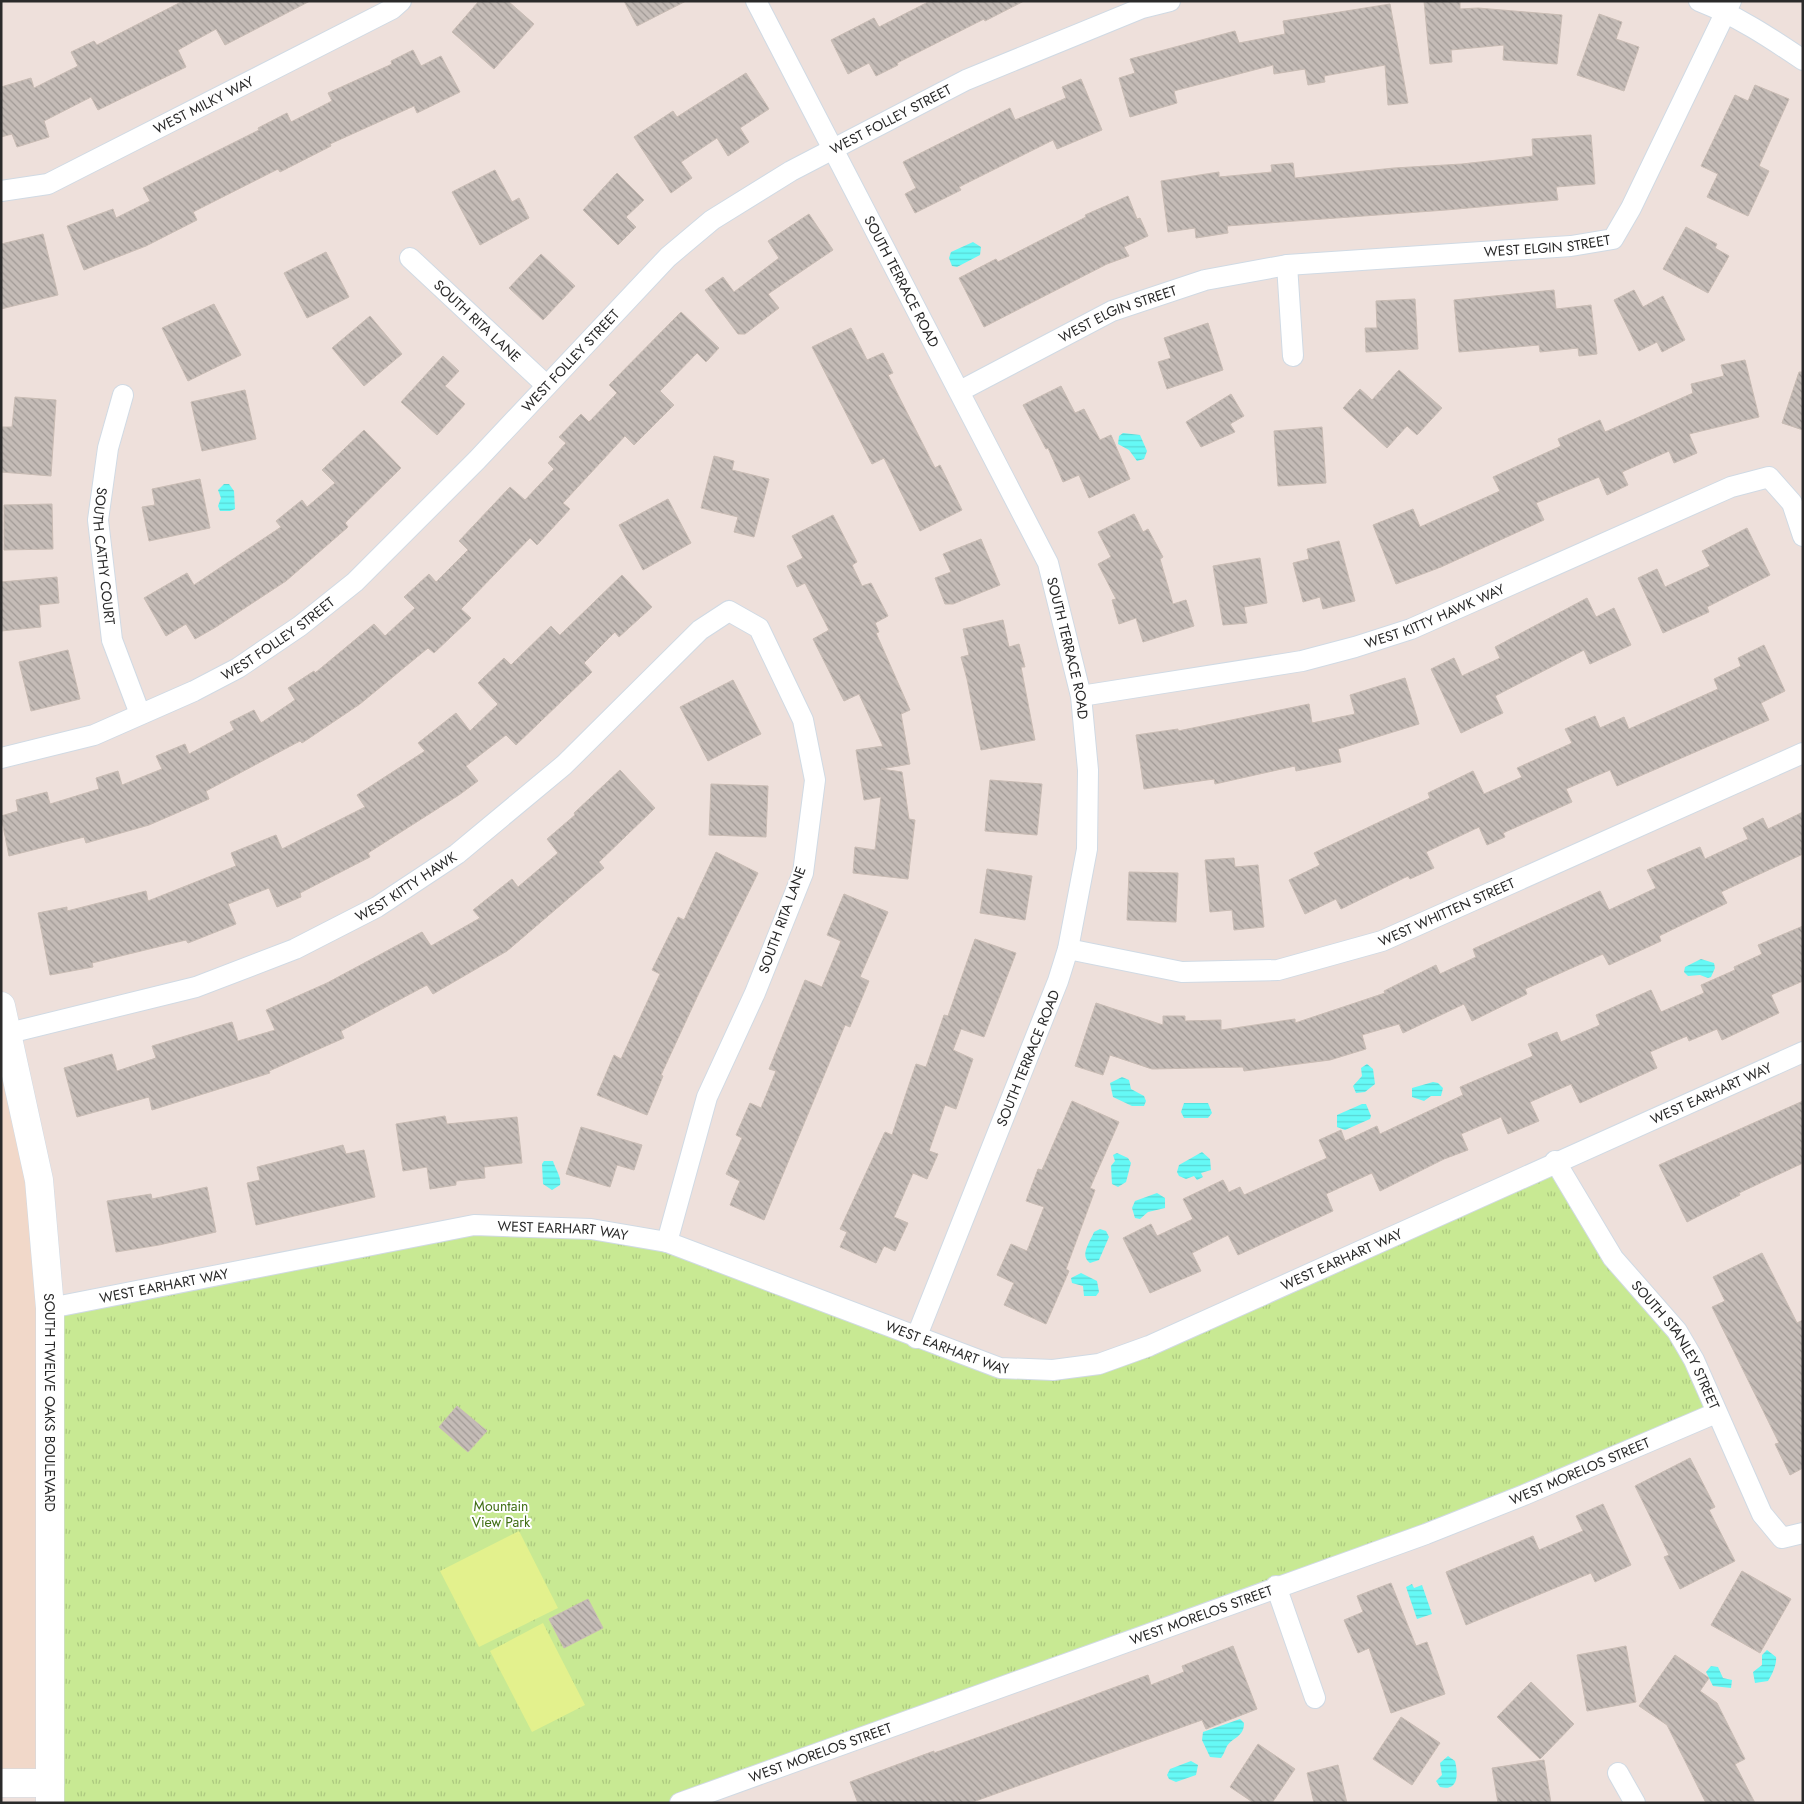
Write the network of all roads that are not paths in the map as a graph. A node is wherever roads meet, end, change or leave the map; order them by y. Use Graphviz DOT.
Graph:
graph roads {
  1 [pos="401,1"];
  2 [pos="756,1"];
  3 [pos="1170,1"];
  4 [pos="1699,1"];
  5 [pos="1728,7"];
  6 [pos="1803,60"];
  7 [pos="833,149"];
  8 [pos="1,191"];
  9 [pos="410,258"];
  10 [pos="1286,266"];
  11 [pos="1293,356"];
  12 [pos="546,385"];
  13 [pos="960,391"];
  14 [pos="123,395"];
  15 [pos="1803,536"];
  16 [pos="729,611"];
  17 [pos="1081,696"];
  18 [pos="140,714"];
  19 [pos="1803,753"];
  20 [pos="1,758"];
  21 [pos="1068,949"];
  22 [pos="1,1006"];
  23 [pos="9,1033"];
  24 [pos="1803,1052"];
  25 [pos="1556,1161"];
  26 [pos="667,1242"];
  27 [pos="50,1308"];
  28 [pos="916,1338"];
  29 [pos="1716,1413"];
  30 [pos="1803,1533"];
  31 [pos="1276,1586"];
  32 [pos="1315,1698"];
  33 [pos="1618,1773"];
  34 [pos="1,1783"];
  35 [pos="50,1793"];
  36 [pos="680,1803"];
  37 [pos="1634,1803"];
  1 -- 8 [label="street, WEST MILKY WAY"];
  2 -- 7 [label="street, SOUTH TERRACE ROAD"];
  3 -- 7 [label="street, WEST FOLLEY STREET"];
  4 -- 5 [label="street"];
  5 -- 6 [label="street"];
  5 -- 10 [label="street, WEST ELGIN STREET"];
  7 -- 12 [label="street, WEST FOLLEY STREET"];
  7 -- 13 [label="street, SOUTH TERRACE ROAD"];
  9 -- 12 [label="street, SOUTH RITA LANE"];
  10 -- 11 [label="street"];
  10 -- 13 [label="street, WEST ELGIN STREET"];
  12 -- 18 [label="street, WEST FOLLEY STREET"];
  13 -- 17 [label="street, SOUTH TERRACE ROAD"];
  14 -- 18 [label="street, SOUTH CATHY COURT"];
  15 -- 17 [label="street, WEST KITTY HAWK WAY"];
  16 -- 23 [label="street, WEST KITTY HAWK"];
  16 -- 26 [label="street, SOUTH RITA LANE"];
  17 -- 21 [label="street, SOUTH TERRACE ROAD"];
  18 -- 20 [label="street, WEST FOLLEY STREET"];
  19 -- 21 [label="street, WEST WHITTEN STREET"];
  21 -- 28 [label="street, SOUTH TERRACE ROAD"];
  22 -- 23 [label="street, SOUTH TWELVE OAKS BOULEVARD"];
  23 -- 27 [label="street, SOUTH TWELVE OAKS BOULEVARD"];
  24 -- 25 [label="street, WEST EARHART WAY"];
  25 -- 28 [label="street, WEST EARHART WAY"];
  25 -- 29 [label="street, SOUTH STANLEY STREET"];
  26 -- 27 [label="street, WEST EARHART WAY"];
  26 -- 28 [label="street, WEST EARHART WAY"];
  27 -- 35 [label="street, SOUTH TWELVE OAKS BOULEVARD"];
  29 -- 30 [label="street, SOUTH STANLEY STREET"];
  29 -- 31 [label="street, WEST MORELOS STREET"];
  31 -- 32 [label="street"];
  31 -- 36 [label="street, WEST MORELOS STREET"];
  33 -- 37 [label="street"];
  34 -- 35 [label="street"];
}
